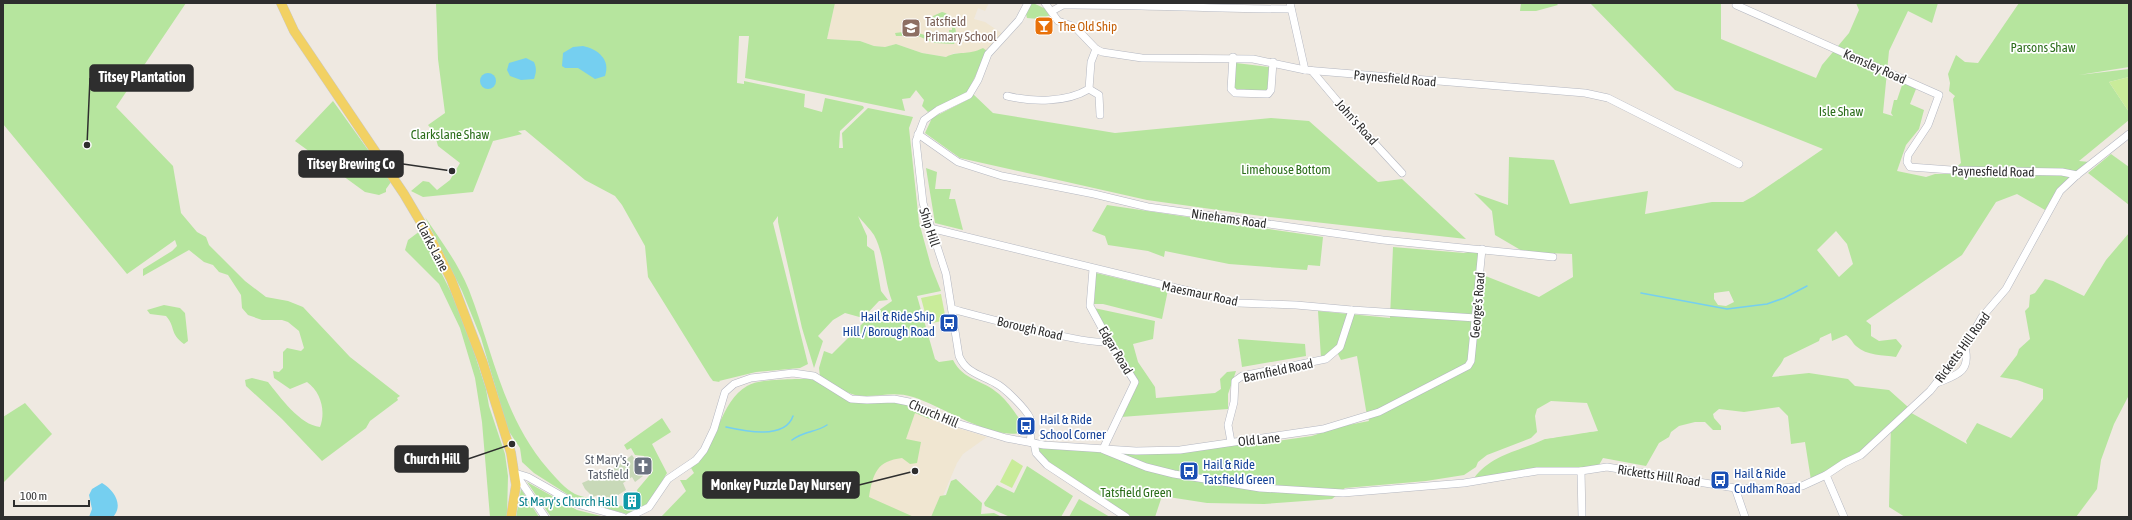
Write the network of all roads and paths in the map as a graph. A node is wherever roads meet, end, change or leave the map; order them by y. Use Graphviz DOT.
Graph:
graph roads {
  1 [pos="281,3"];
  2 [pos="1028,3"];
  3 [pos="1045,3"];
  4 [pos="1151,4"];
  5 [pos="1220,6"];
  6 [pos="1291,6"];
  7 [pos="1736,6"];
  8 [pos="1052,11"];
  9 [pos="1096,49"];
  10 [pos="1233,57"];
  11 [pos="1273,62"];
  12 [pos="1308,70"];
  13 [pos="1089,89"];
  14 [pos="1007,96"];
  15 [pos="1100,115"];
  16 [pos="918,134"];
  17 [pos="2129,134"];
  18 [pos="1739,164"];
  19 [pos="1910,167"];
  20 [pos="1402,173"];
  21 [pos="2077,175"];
  22 [pos="930,228"];
  23 [pos="1482,249"];
  24 [pos="1553,257"];
  25 [pos="1093,269"];
  26 [pos="952,309"];
  27 [pos="1352,310"];
  28 [pos="1476,318"];
  29 [pos="1109,341"];
  30 [pos="1965,347"];
  31 [pos="1472,361"];
  32 [pos="1936,383"];
  33 [pos="1231,442"];
  34 [pos="1032,443"];
  35 [pos="1104,450"];
  36 [pos="1581,471"];
  37 [pos="515,473"];
  38 [pos="1826,475"];
  39 [pos="1735,488"];
  40 [pos="511,517"];
  41 [pos="545,517"];
  42 [pos="623,517"];
  43 [pos="629,517"];
  44 [pos="1126,517"];
  45 [pos="1582,517"];
  46 [pos="1745,517"];
  47 [pos="1844,517"];
  1 -- 37 [label="main road, Clarks Lane"];
  2 -- 16 [label="street, Ship Hill"];
  3 -- 8 [label="street"];
  4 -- 5 [label="street"];
  4 -- 8 [label="street"];
  5 -- 6 [label="street"];
  6 -- 12 [label="street"];
  7 -- 19 [label="street, Kemsley Road"];
  8 -- 9 [label="street"];
  9 -- 10 [label="street, Paynesfield Road"];
  9 -- 13 [label="street"];
  10 -- 11 [label="street, Paynesfield Road"];
  10 -- 11 [label="street"];
  11 -- 12 [label="street, Paynesfield Road"];
  12 -- 18 [label="street, Paynesfield Road"];
  12 -- 20 [label="street, John's Road"];
  13 -- 14 [label="street"];
  13 -- 15 [label="street"];
  16 -- 22 [label="street, Ship Hill"];
  16 -- 23 [label="street, Ninehams Road"];
  17 -- 21 [label="street, Ricketts Hill Road"];
  19 -- 21 [label="street, Paynesfield Road"];
  21 -- 30 [label="street, Ricketts Hill Road"];
  22 -- 25 [label="street, Maesmaur Road"];
  22 -- 26 [label="street, Ship Hill"];
  23 -- 24 [label="street, Ninehams Road"];
  23 -- 28 [label="street, George's Road"];
  25 -- 27 [label="street, Maesmaur Road"];
  25 -- 29 [label="street, Edgar Road"];
  26 -- 29 [label="street, Borough Road"];
  26 -- 34 [label="street, Ship Hill"];
  27 -- 28 [label="street, Maesmaur Road"];
  27 -- 33 [label="street, Barnfield Road"];
  28 -- 31 [label="street, George's Road"];
  29 -- 35 [label="street, Edgar Road"];
  30 -- 32 [label="street, Ricketts Hill Road"];
  30 -- 32 [label="street"];
  31 -- 33 [label="street, Old Lane"];
  32 -- 38 [label="street, Ricketts Hill Road"];
  33 -- 35 [label="street, Old Lane"];
  34 -- 35 [label="street, Old Lane"];
  34 -- 43 [label="street, Church Hill"];
  34 -- 44 [label="street"];
  35 -- 36 [label="street, Ricketts Hill Road"];
  36 -- 39 [label="street, Ricketts Hill Road"];
  36 -- 45 [label="street"];
  37 -- 40 [label="main road, Clarks Lane"];
  37 -- 41 [label="street"];
  37 -- 42 [label="street"];
  38 -- 39 [label="street, Ricketts Hill Road"];
  38 -- 47 [label="street"];
  39 -- 46 [label="street"];
}
